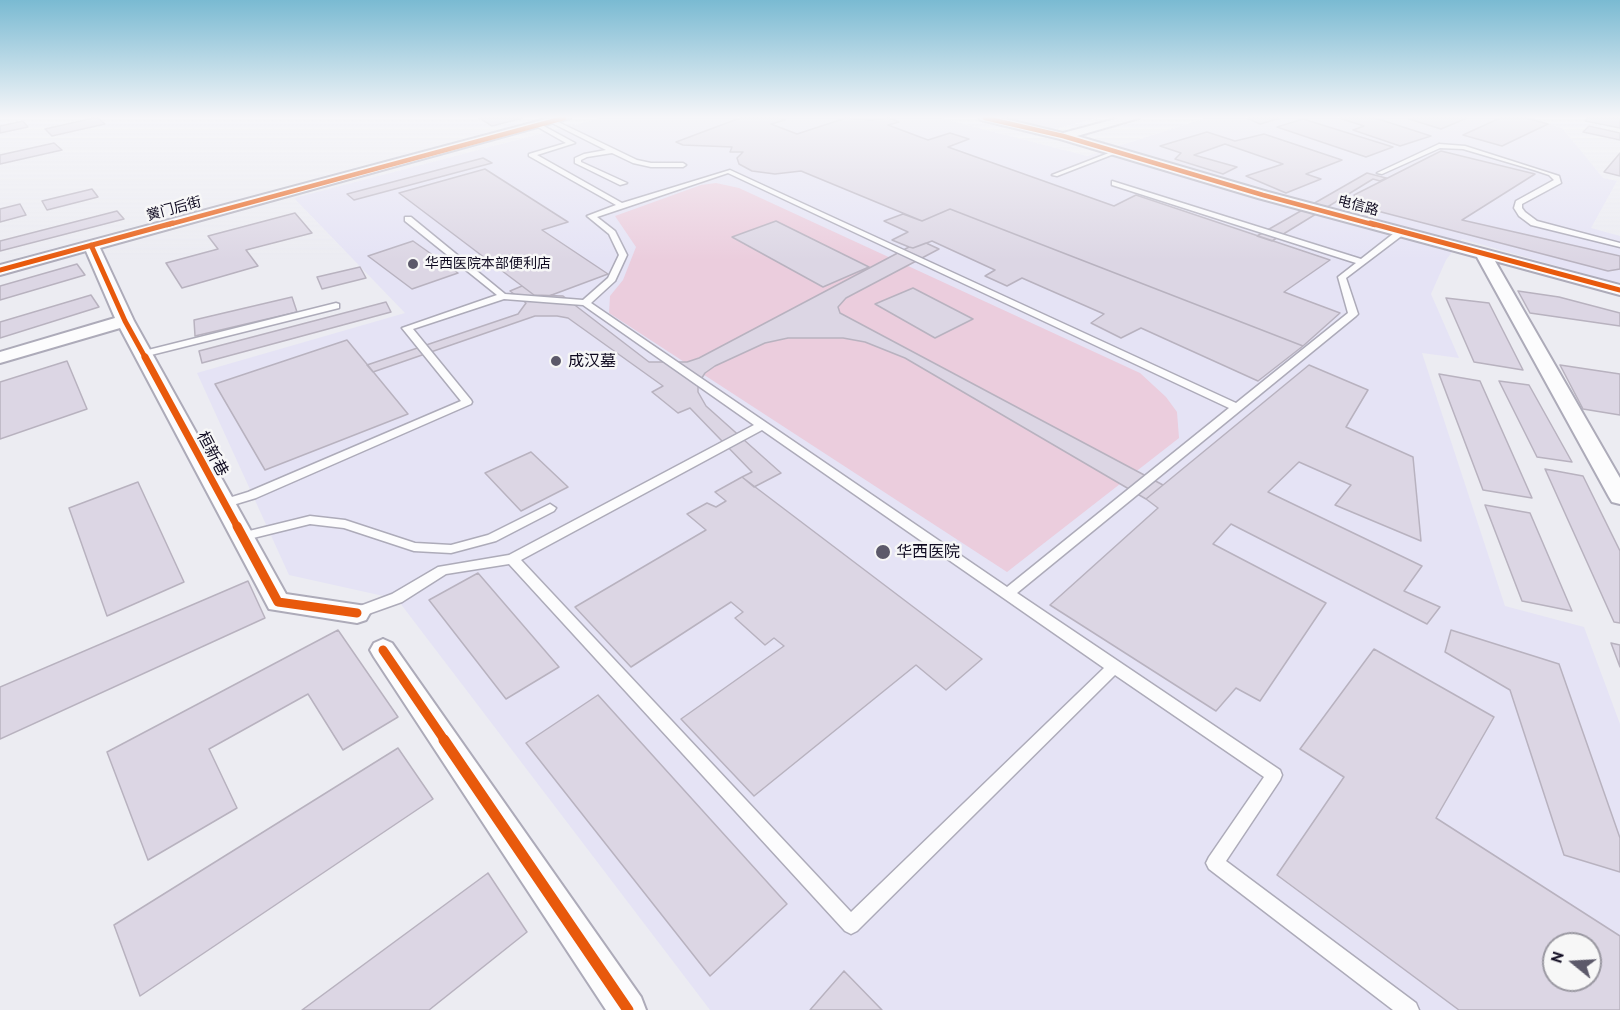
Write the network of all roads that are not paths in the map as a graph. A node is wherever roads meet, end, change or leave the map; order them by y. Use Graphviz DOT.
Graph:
graph roads {
  1 [pos="390,165"];
  2 [pos="549,165"];
  3 [pos="583,165"];
  4 [pos="1081,165"];
  5 [pos="1161,165"];
  6 [pos="1396,165"];
  7 [pos="1523,165"];
  8 [pos="1380,172"];
  9 [pos="1055,175"];
  10 [pos="623,183"];
  11 [pos="1115,183"];
  12 [pos="622,206"];
  13 [pos="408,219"];
  14 [pos="1401,232"];
  15 [pos="91,245"];
  16 [pos="1620,245"];
  17 [pos="1483,254"];
  18 [pos="1362,262"];
  19 [pos="0,270"];
  20 [pos="1620,290"];
  21 [pos="503,296"];
  22 [pos="585,303"];
  23 [pos="336,306"];
  24 [pos="125,321"];
  25 [pos="143,354"];
  26 [pos="0,358"];
  27 [pos="1237,408"];
  28 [pos="762,425"];
  29 [pos="1620,497"];
  30 [pos="223,504"];
  31 [pos="550,508"];
  32 [pos="241,537"];
  33 [pos="512,559"];
  34 [pos="1008,593"];
  35 [pos="357,613"];
  36 [pos="382,650"];
  37 [pos="1114,667"];
  38 [pos="628,1010"];
  39 [pos="1410,1010"];
  1 -- 15 [label="street, 黉门后街"];
  2 -- 12 [label="lane"];
  3 -- 10 [label="lane"];
  4 -- 9 [label="lane"];
  5 -- 14 [label="street, 电信路"];
  6 -- 8 [label="lane"];
  7 -- 16 [label="lane"];
  11 -- 18 [label="lane"];
  12 -- 22 [label="lane"];
  12 -- 27 [label="lane"];
  13 -- 21 [label="lane"];
  14 -- 17 [label="street, 电信路"];
  14 -- 18 [label="lane"];
  15 -- 19 [label="street, 黉门后街"];
  15 -- 24 [label="street, 桓新巷"];
  17 -- 20 [label="street, 电信路"];
  17 -- 29 [label="street"];
  18 -- 27 [label="lane"];
  21 -- 22 [label="lane"];
  21 -- 30 [label="lane"];
  22 -- 28 [label="lane"];
  23 -- 25 [label="lane"];
  24 -- 25 [label="street, 桓新巷"];
  24 -- 26 [label="street"];
  25 -- 30 [label="street, 桓新巷"];
  27 -- 34 [label="lane"];
  28 -- 33 [label="lane"];
  28 -- 34 [label="lane"];
  30 -- 32 [label="street, 桓新巷"];
  31 -- 32 [label="lane"];
  32 -- 35 [label="street, 桓新巷"];
  33 -- 35 [label="lane"];
  33 -- 37 [label="lane"];
  34 -- 37 [label="lane"];
  36 -- 38 [label="street"];
  37 -- 39 [label="lane"];
}
